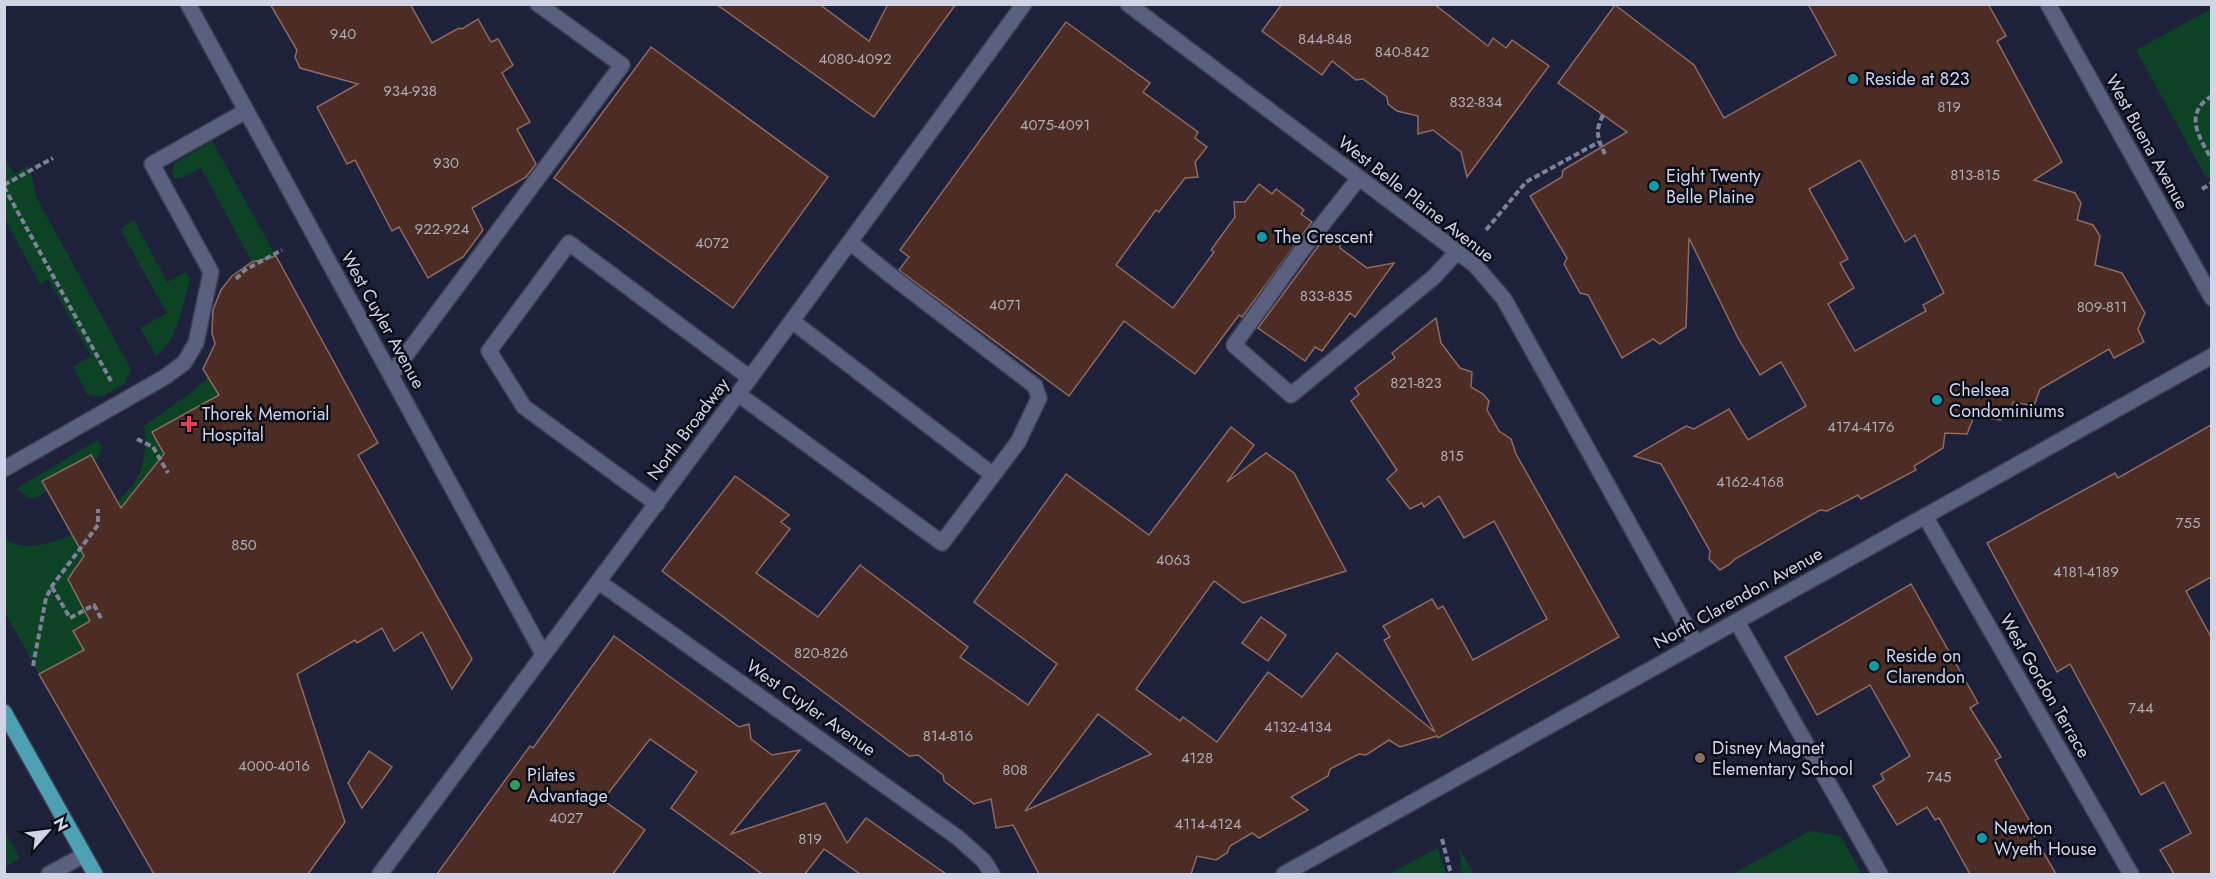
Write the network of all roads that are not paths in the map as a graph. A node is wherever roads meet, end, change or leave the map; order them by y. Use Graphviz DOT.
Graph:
graph roads {
  1 [pos="188,4"];
  2 [pos="538,4"];
  3 [pos="1024,4"];
  4 [pos="1128,4"];
  5 [pos="2048,4"];
  6 [pos="246,111"];
  7 [pos="1359,178"];
  8 [pos="850,242"];
  9 [pos="1457,252"];
  10 [pos="2211,298"];
  11 [pos="792,321"];
  12 [pos="2211,356"];
  13 [pos="391,375"];
  14 [pos="750,378"];
  15 [pos="738,394"];
  16 [pos="4,470"];
  17 [pos="993,475"];
  18 [pos="657,504"];
  19 [pos="1925,516"];
  20 [pos="599,582"];
  21 [pos="1737,622"];
  22 [pos="1696,644"];
  23 [pos="543,654"];
  24 [pos="4,712"];
  25 [pos="84,855"];
  26 [pos="49,874"];
  27 [pos="96,874"];
  28 [pos="380,874"];
  29 [pos="992,874"];
  30 [pos="1284,874"];
  31 [pos="1880,874"];
  32 [pos="2131,874"];
  1 -- 6 [label="street, West Cuyler Avenue"];
  2 -- 13 [label="street"];
  3 -- 8 [label="street, North Broadway"];
  4 -- 7 [label="street, West Belle Plaine Avenue"];
  5 -- 10 [label="street, West Buena Avenue"];
  6 -- 13 [label="street, West Cuyler Avenue"];
  6 -- 16 [label="street"];
  7 -- 9 [label="street, West Belle Plaine Avenue"];
  7 -- 9 [label="street"];
  8 -- 11 [label="street, North Broadway"];
  8 -- 17 [label="street"];
  9 -- 22 [label="street, West Belle Plaine Avenue"];
  11 -- 14 [label="street, North Broadway"];
  11 -- 17 [label="street"];
  12 -- 19 [label="street, North Clarendon Avenue"];
  13 -- 23 [label="street, West Cuyler Avenue"];
  14 -- 15 [label="street, North Broadway"];
  14 -- 18 [label="street"];
  15 -- 17 [label="street"];
  15 -- 18 [label="street, North Broadway"];
  18 -- 20 [label="street, North Broadway"];
  19 -- 21 [label="street, North Clarendon Avenue"];
  19 -- 32 [label="street, West Gordon Terrace"];
  20 -- 23 [label="street, North Broadway"];
  20 -- 29 [label="street, West Cuyler Avenue"];
  21 -- 22 [label="street, North Clarendon Avenue"];
  21 -- 31 [label="street"];
  22 -- 30 [label="street, North Clarendon Avenue"];
  23 -- 28 [label="street, North Broadway"];
  24 -- 25 [label="main road"];
  25 -- 26 [label="street"];
  25 -- 27 [label="main road"];
}
